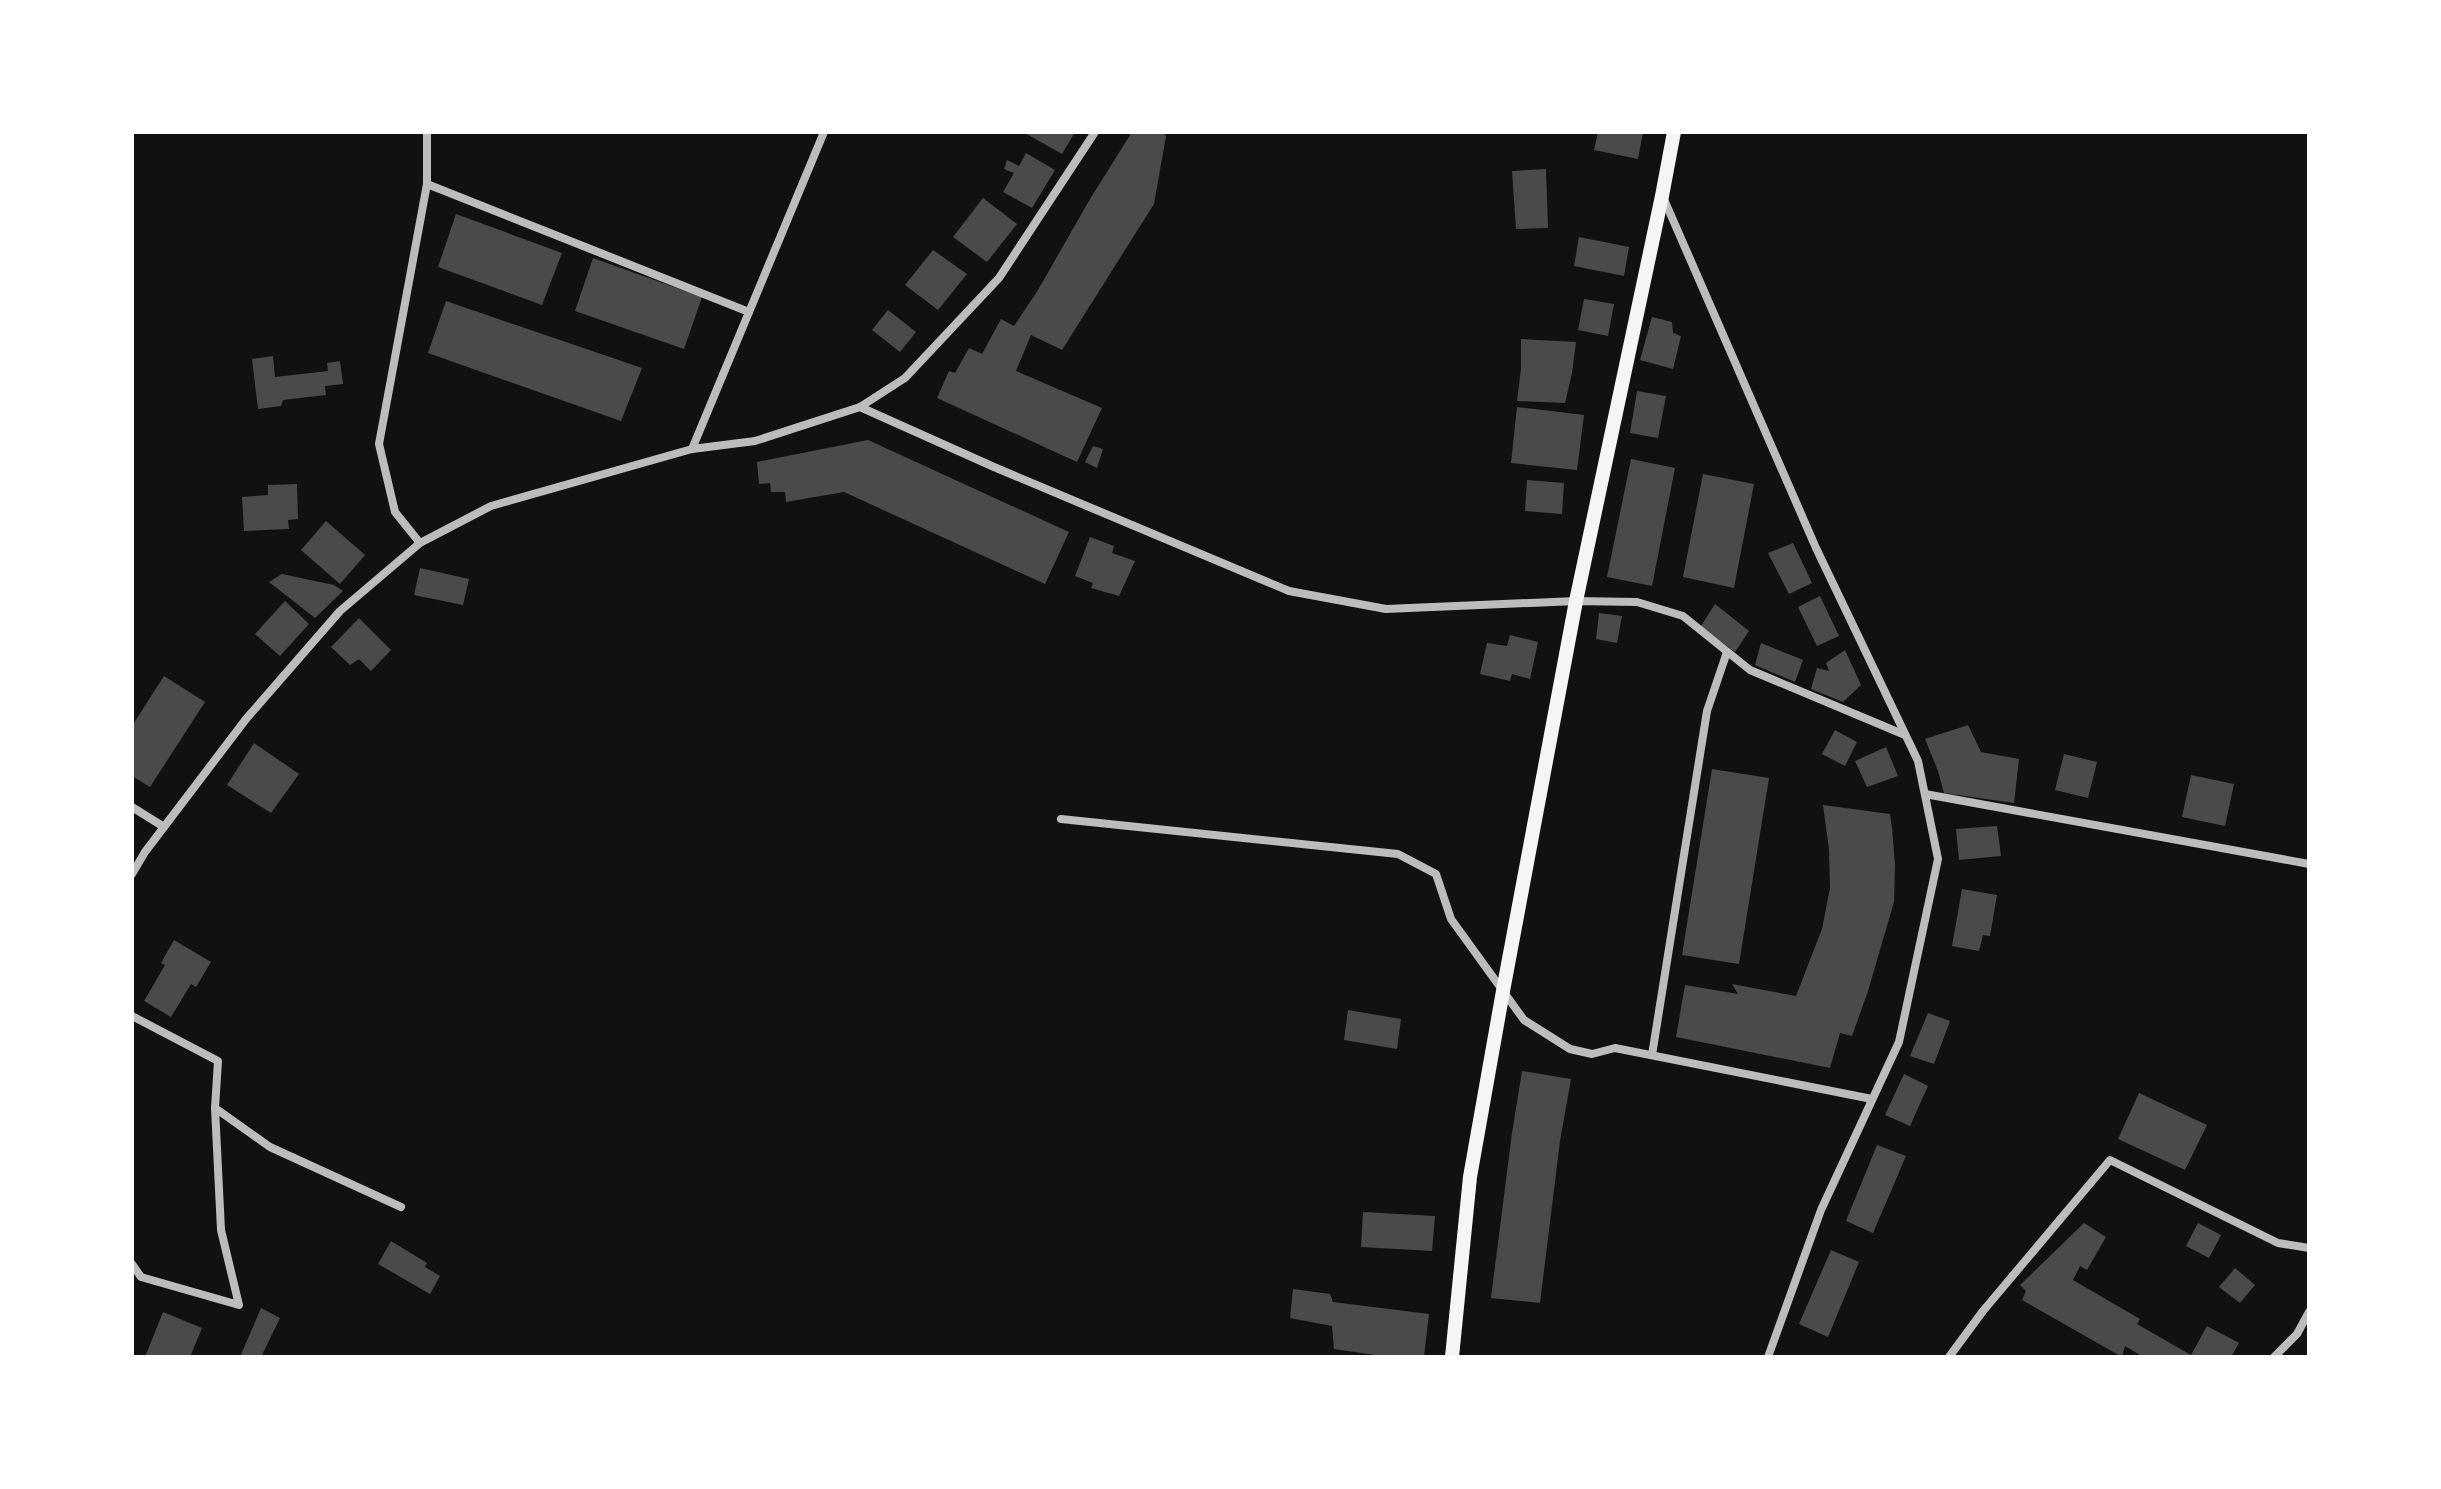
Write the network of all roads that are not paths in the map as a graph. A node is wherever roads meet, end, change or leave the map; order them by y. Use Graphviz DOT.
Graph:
graph roads {
  1 [pos="427,132"];
  2 [pos="824,132"];
  3 [pos="1095,132"];
  4 [pos="1674,132"];
  5 [pos="427,184"];
  6 [pos="1662,196"];
  7 [pos="749,312"];
  8 [pos="860,407"];
  9 [pos="692,449"];
  10 [pos="420,543"];
  11 [pos="1576,601"];
  12 [pos="1727,652"];
  13 [pos="1906,736"];
  14 [pos="1925,794"];
  15 [pos="132,807"];
  16 [pos="1061,819"];
  17 [pos="164,827"];
  18 [pos="2309,864"];
  19 [pos="132,874"];
  20 [pos="1503,991"];
  21 [pos="132,1016"];
  22 [pos="1652,1055"];
  23 [pos="1872,1099"];
  24 [pos="215,1108"];
  25 [pos="401,1207"];
  26 [pos="2309,1248"];
  27 [pos="132,1264"];
  28 [pos="2309,1312"];
  29 [pos="1452,1357"];
  30 [pos="1768,1357"];
  31 [pos="1949,1357"];
  32 [pos="2274,1357"];
  1 -- 5 [label="street"];
  2 -- 7 [label="street"];
  3 -- 8 [label="street"];
  4 -- 6 [label="main road"];
  5 -- 7 [label="street"];
  5 -- 10 [label="street"];
  6 -- 11 [label="main road"];
  6 -- 13 [label="street"];
  7 -- 9 [label="street"];
  8 -- 9 [label="street"];
  8 -- 11 [label="street"];
  9 -- 10 [label="street"];
  10 -- 17 [label="street"];
  11 -- 12 [label="street"];
  11 -- 20 [label="main road"];
  12 -- 13 [label="street"];
  12 -- 22 [label="street"];
  13 -- 14 [label="street"];
  14 -- 18 [label="street"];
  14 -- 23 [label="street"];
  15 -- 17 [label="street"];
  16 -- 20 [label="street"];
  17 -- 19 [label="street"];
  20 -- 22 [label="street"];
  20 -- 29 [label="main road"];
  21 -- 24 [label="street"];
  22 -- 23 [label="street"];
  23 -- 30 [label="street"];
  24 -- 25 [label="street"];
  24 -- 27 [label="street"];
  26 -- 31 [label="street"];
  28 -- 32 [label="street"];
}
